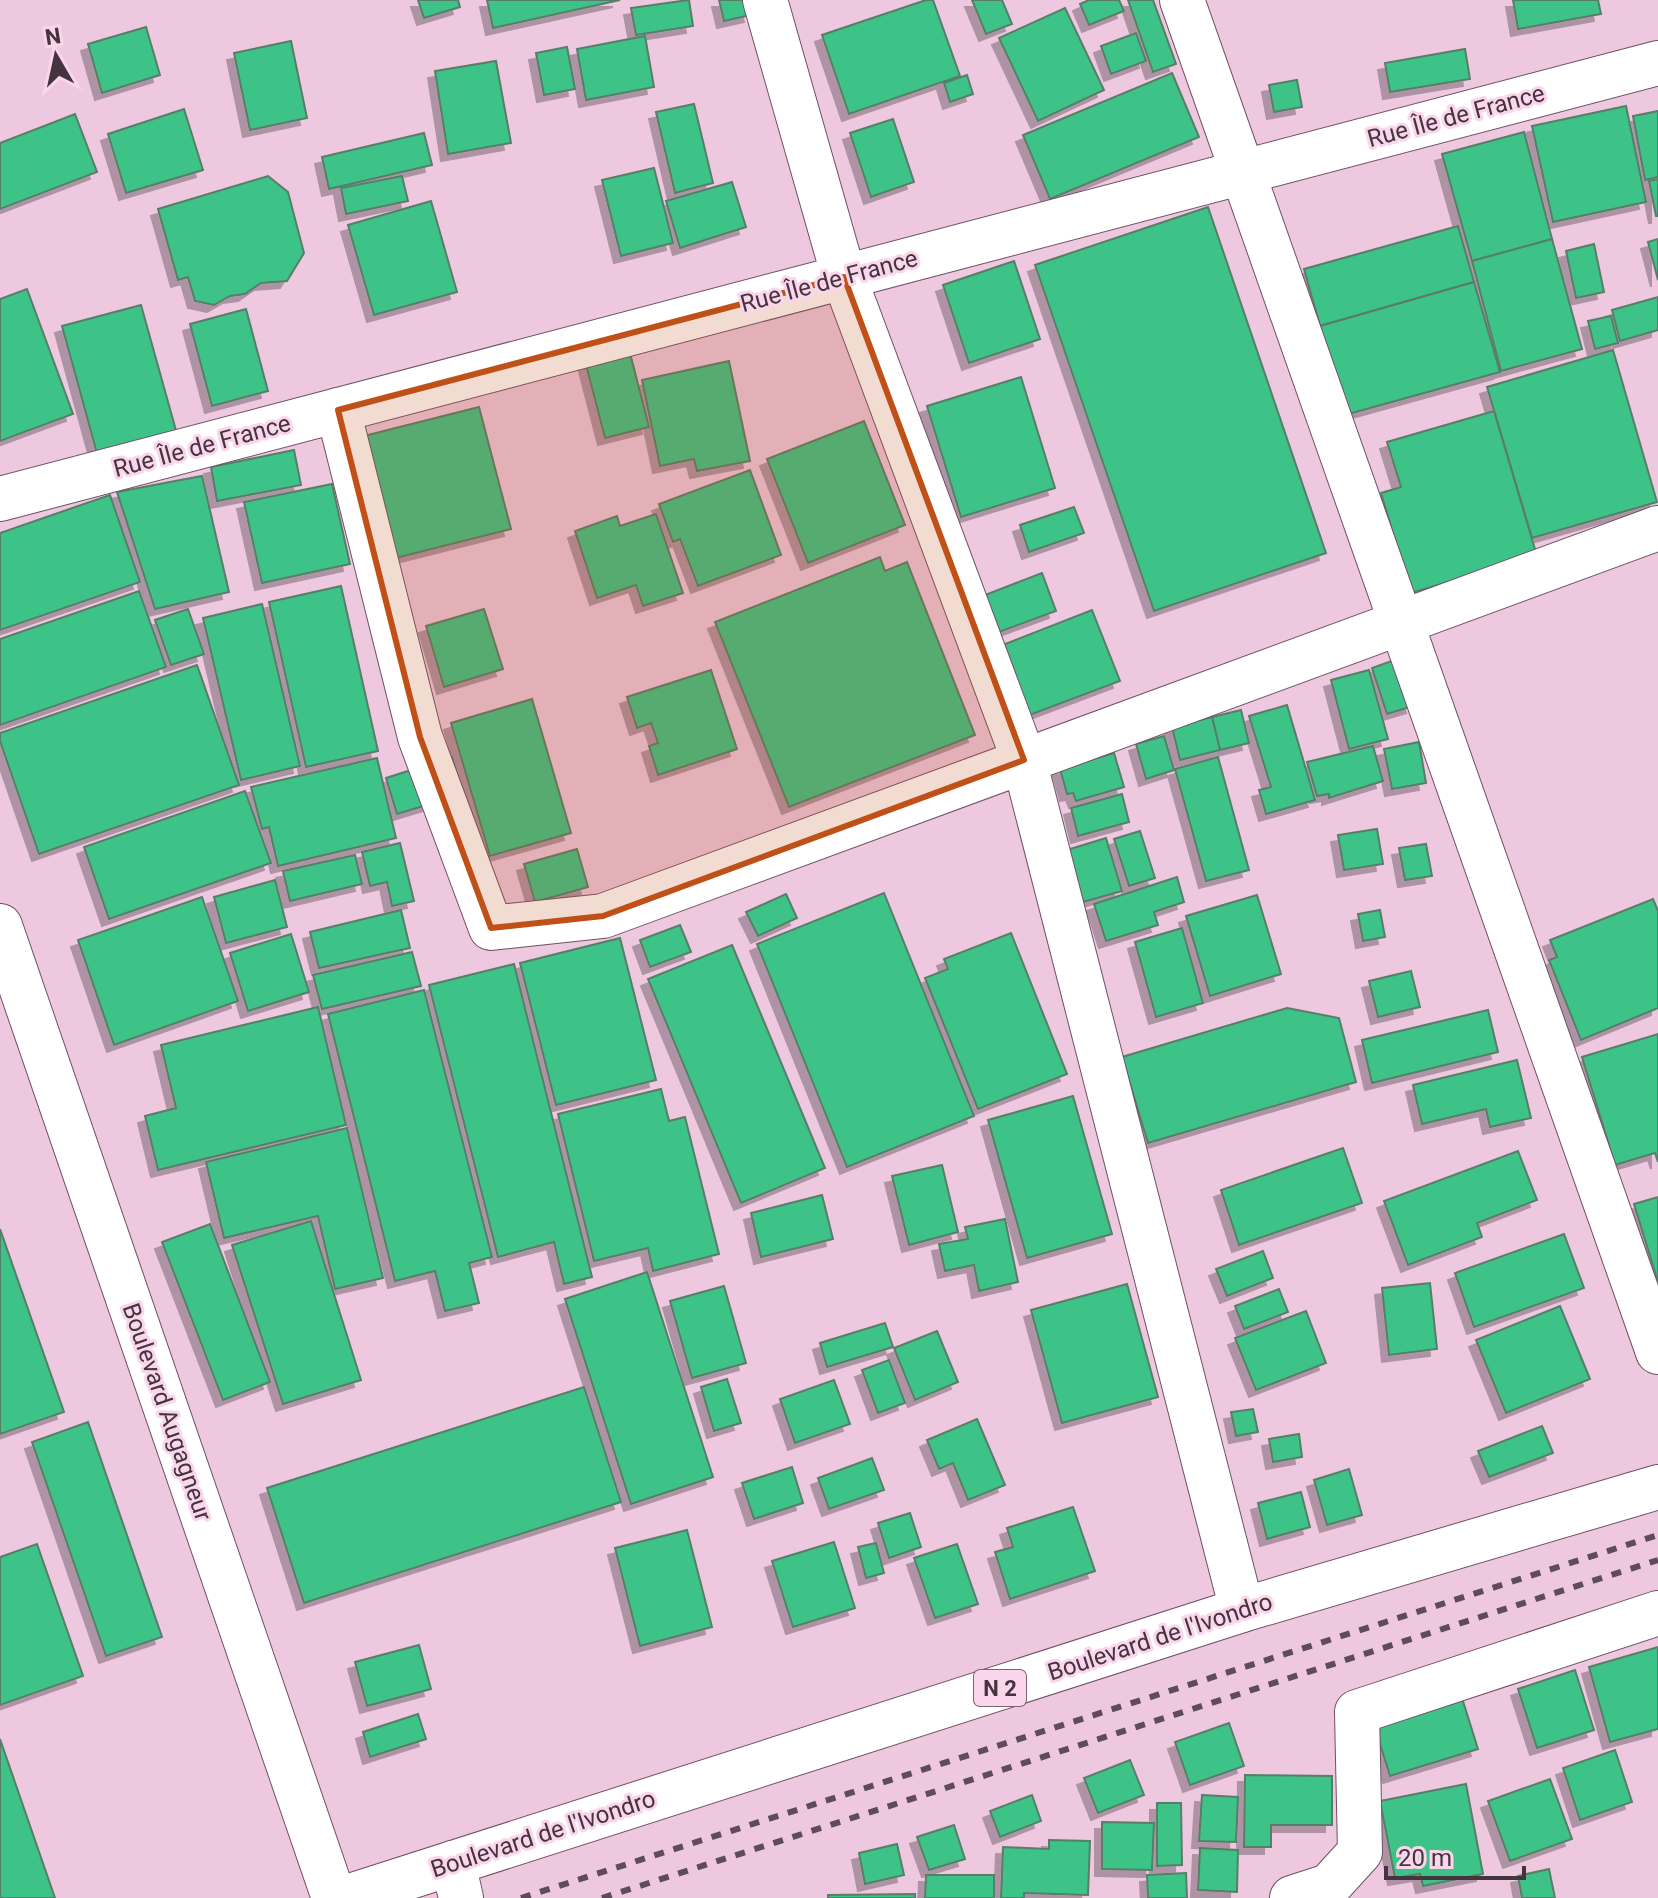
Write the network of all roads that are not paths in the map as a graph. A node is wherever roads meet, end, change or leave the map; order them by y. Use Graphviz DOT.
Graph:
graph roads {
  1 [pos="765,0"];
  2 [pos="1182,0"];
  3 [pos="1658,63"];
  4 [pos="1243,173"];
  5 [pos="844,277"];
  6 [pos="338,410"];
  7 [pos="0,499"];
  8 [pos="1658,528"];
  9 [pos="1402,622"];
  10 [pos="1024,760"];
  11 [pos="0,926"];
  12 [pos="1658,1352"];
  13 [pos="1658,1487"];
  14 [pos="1242,1610"];
  15 [pos="1658,1613"];
  16 [pos="457,1880"];
  17 [pos="334,1898"];
  18 [pos="344,1898"];
  19 [pos="1292,1898"];
  1 -- 5 [label="street"];
  2 -- 4 [label="street"];
  3 -- 4 [label="street, Rue Île de France"];
  4 -- 5 [label="street, Rue Île de France"];
  4 -- 9 [label="street"];
  5 -- 6 [label="street, Rue Île de France"];
  5 -- 10 [label="street"];
  6 -- 7 [label="street, Rue Île de France"];
  6 -- 10 [label="street"];
  8 -- 9 [label="street"];
  9 -- 10 [label="street"];
  9 -- 12 [label="street"];
  10 -- 14 [label="street"];
  11 -- 17 [label="street, Boulevard Augagneur"];
  13 -- 14 [label="street, Boulevard de l'Ivondro / N 2"];
  14 -- 16 [label="street, Boulevard de l'Ivondro / N 2"];
  15 -- 19 [label="street"];
  16 -- 18 [label="street, Boulevard de l'Ivondro / N 2"];
}
